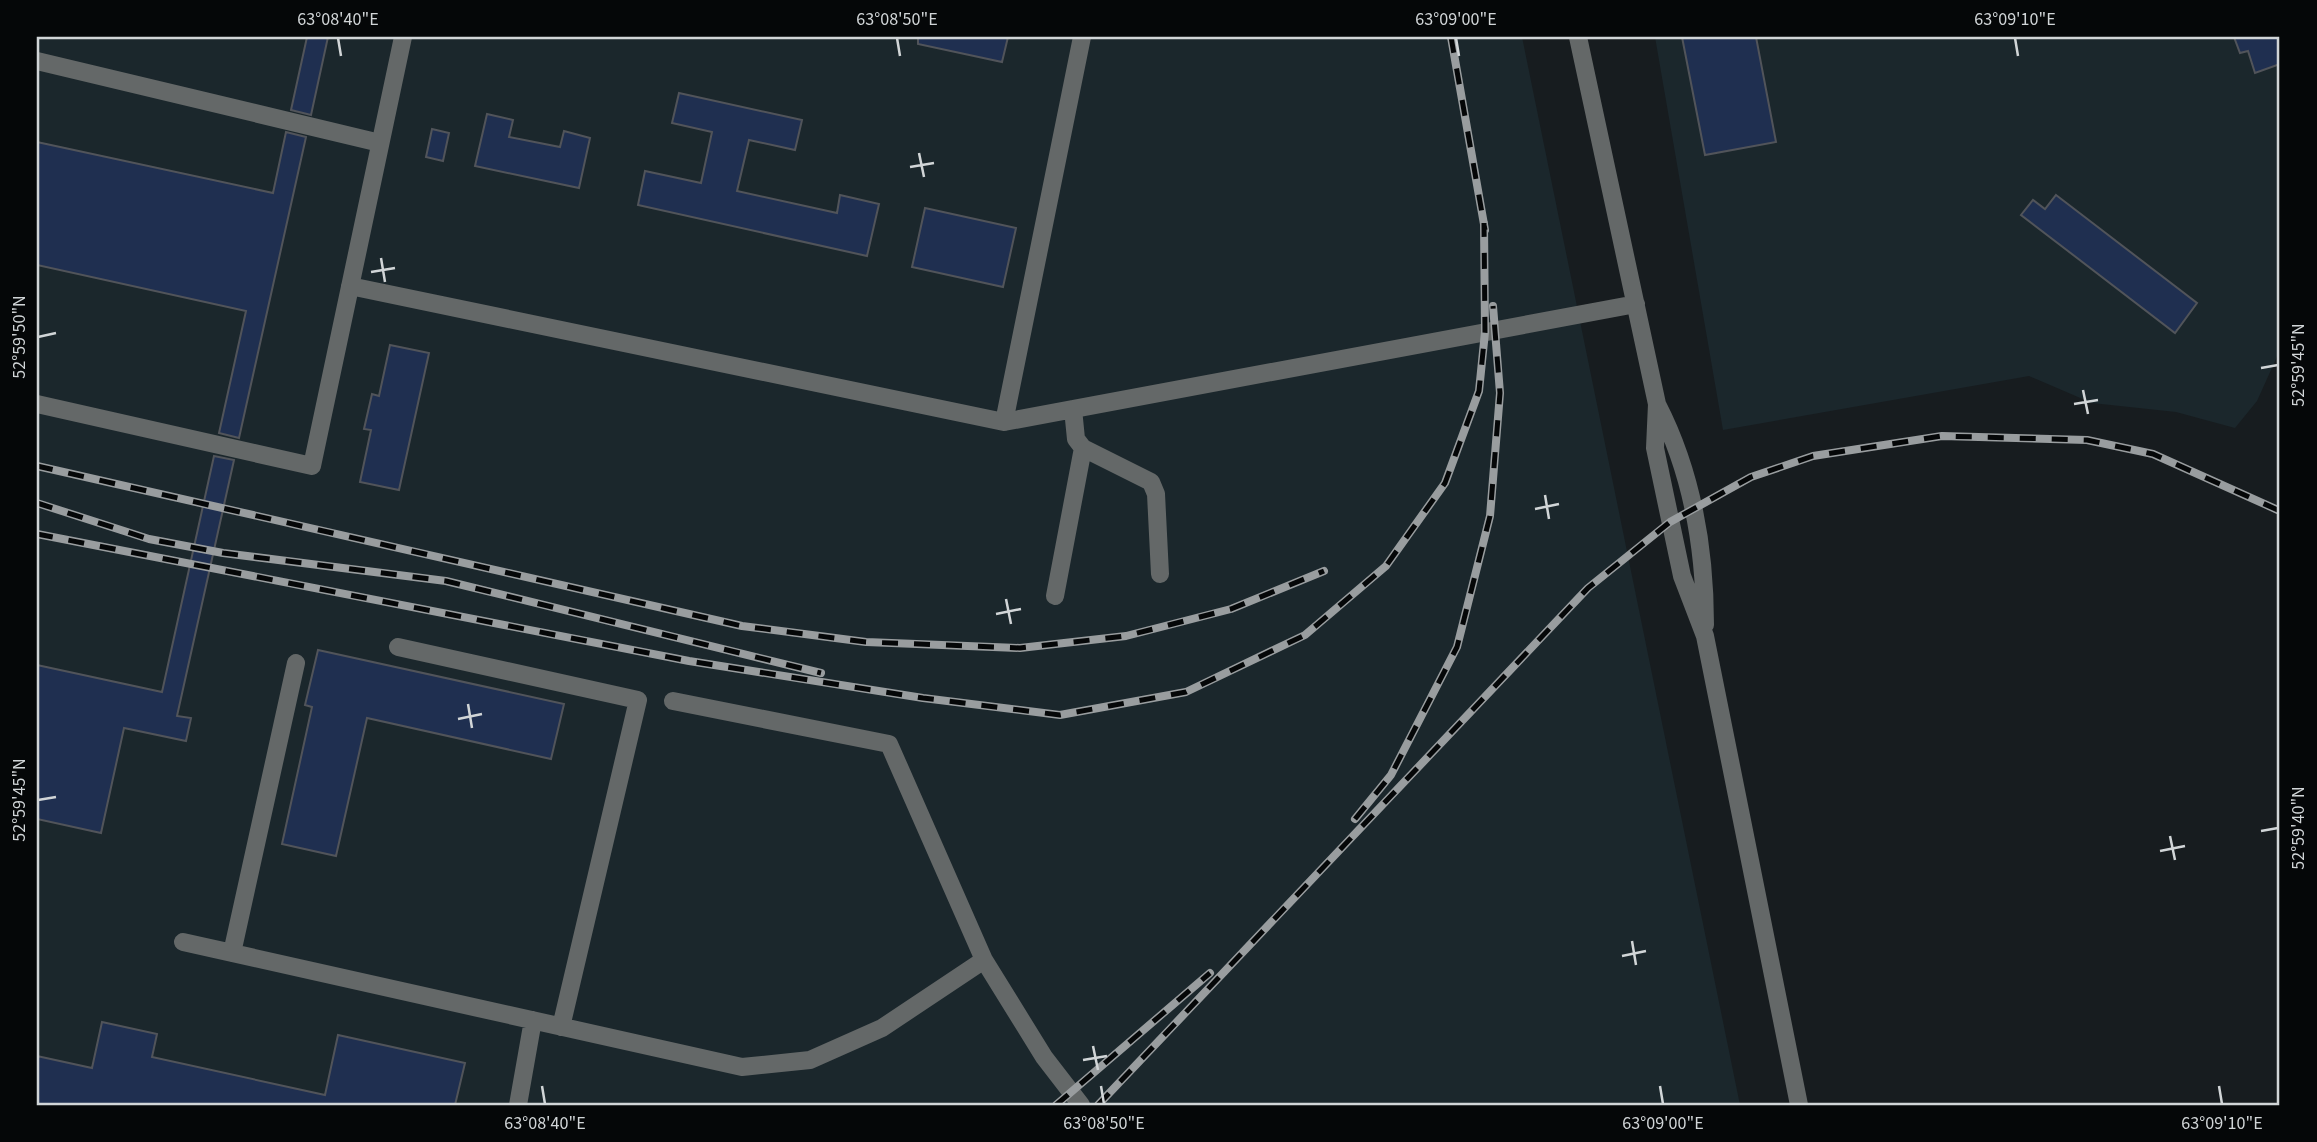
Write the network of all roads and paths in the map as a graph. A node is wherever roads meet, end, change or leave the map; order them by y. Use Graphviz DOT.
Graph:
graph roads {
  1 [pos="403,37"];
  2 [pos="1082,37"];
  3 [pos="1578,37"];
  4 [pos="37,61"];
  5 [pos="380,143"];
  6 [pos="350,286"];
  7 [pos="1636,304"];
  8 [pos="37,404"];
  9 [pos="1657,404"];
  10 [pos="1073,409"];
  11 [pos="1004,422"];
  12 [pos="1083,448"];
  13 [pos="1160,574"];
  14 [pos="1055,596"];
  15 [pos="1705,636"];
  16 [pos="398,647"];
  17 [pos="296,663"];
  18 [pos="673,701"];
  19 [pos="183,942"];
  20 [pos="232,953"];
  21 [pos="984,960"];
  22 [pos="533,1020"];
  23 [pos="561,1027"];
  24 [pos="518,1105"];
  25 [pos="1081,1105"];
  26 [pos="1799,1105"];
  1 -- 5 [label="street"];
  2 -- 11 [label="street"];
  3 -- 7 [label="street"];
  4 -- 5 [label="street"];
  5 -- 6 [label="street"];
  6 -- 8 [label="street"];
  6 -- 11 [label="street"];
  7 -- 9 [label="street"];
  7 -- 10 [label="street"];
  9 -- 15 [label="street"];
  9 -- 15 [label="street"];
  10 -- 11 [label="street"];
  10 -- 12 [label="street"];
  12 -- 13 [label="street"];
  12 -- 14 [label="street"];
  15 -- 26 [label="street"];
  16 -- 23 [label="street"];
  17 -- 20 [label="street"];
  18 -- 21 [label="street"];
  19 -- 20 [label="street"];
  20 -- 22 [label="street"];
  21 -- 23 [label="street"];
  21 -- 25 [label="street"];
  22 -- 23 [label="street"];
  22 -- 24 [label="street"];
}
